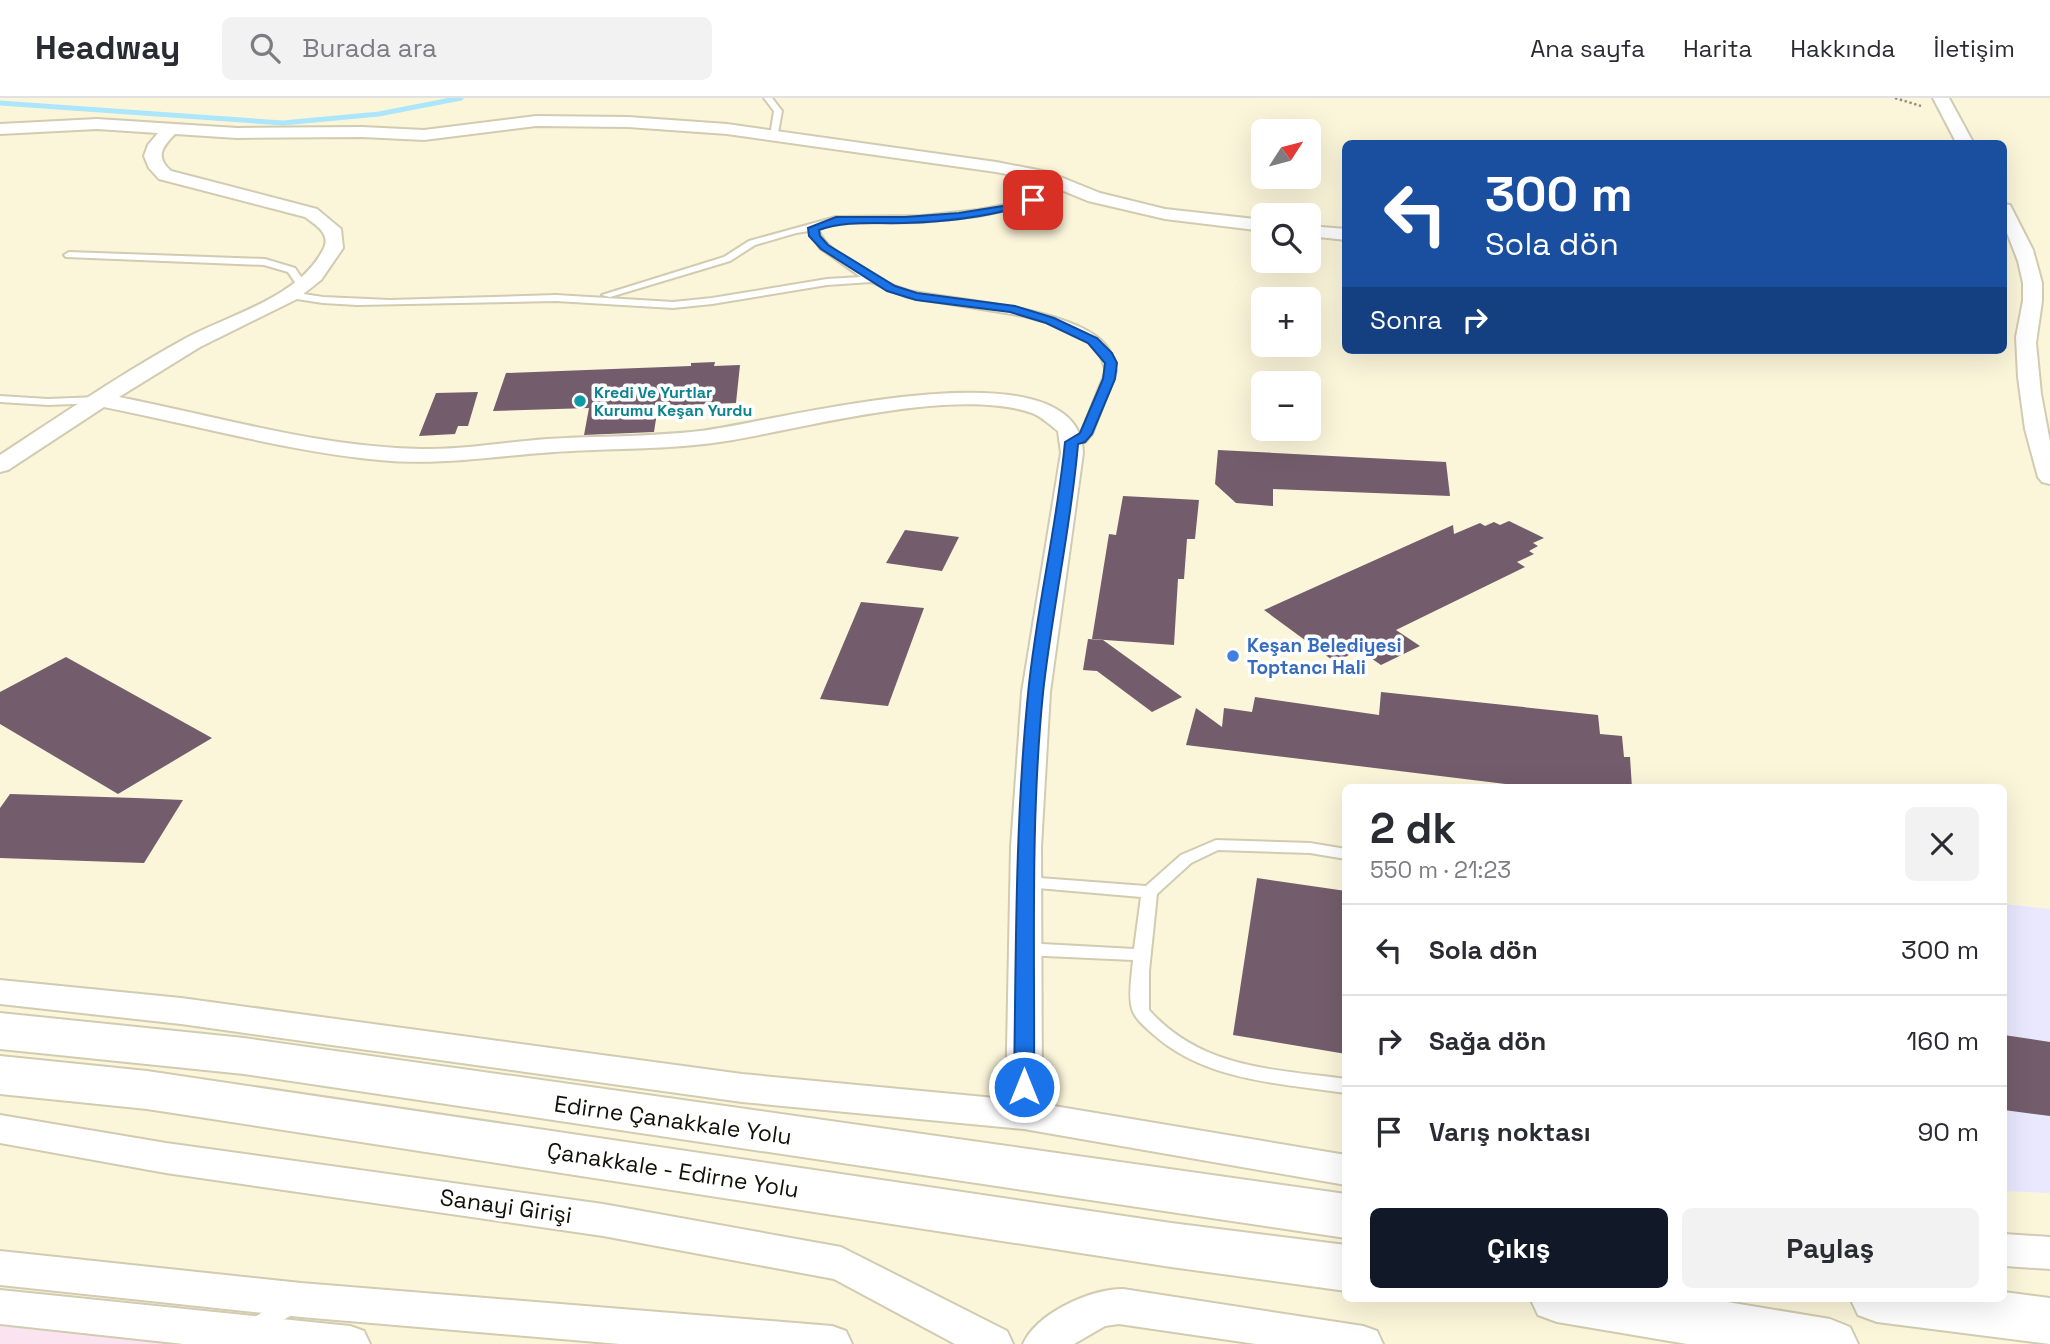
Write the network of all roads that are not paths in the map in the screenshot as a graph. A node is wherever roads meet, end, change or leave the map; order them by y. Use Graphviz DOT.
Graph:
graph roads {
  1 [pos="768,98"];
  2 [pos="1941,98"];
  3 [pos="172,128"];
  4 [pos="0,129"];
  5 [pos="774,136"];
  6 [pos="1964,140"];
  7 [pos="1068,186"];
  8 [pos="2007,214"];
  9 [pos="1251,224"];
  10 [pos="813,228"];
  11 [pos="1321,232"];
  12 [pos="1342,235"];
  13 [pos="69,255"];
  14 [pos="875,279"];
  15 [pos="296,290"];
  16 [pos="596,298"];
  17 [pos="2007,337"];
  18 [pos="2026,341"];
  19 [pos="0,399"];
  20 [pos="100,400"];
  21 [pos="1072,442"];
  22 [pos="0,465"];
  23 [pos="2050,477"];
  24 [pos="1342,853"];
  25 [pos="1026,882"];
  26 [pos="1149,892"];
  27 [pos="1024,949"];
  28 [pos="1143,955"];
  29 [pos="0,992"];
  30 [pos="0,1031"];
  31 [pos="0,1075"];
  32 [pos="1342,1085"];
  33 [pos="1024,1115"];
  34 [pos="0,1129"];
  35 [pos="1342,1169"];
  36 [pos="1342,1215"];
  37 [pos="2007,1250"];
  38 [pos="2050,1253"];
  39 [pos="0,1268"];
  40 [pos="1342,1268"];
  41 [pos="301,1300"];
  42 [pos="1581,1302"];
  43 [pos="1906,1302"];
  44 [pos="0,1307"];
  45 [pos="2050,1322"];
  46 [pos="1217,1331"];
  47 [pos="235,1338"];
  48 [pos="349,1344"];
  49 [pos="832,1344"];
  50 [pos="993,1344"];
  51 [pos="1043,1344"];
  52 [pos="1363,1344"];
  53 [pos="1830,1344"];
  1 -- 5 [label="lane"];
  2 -- 6 [label="street"];
  3 -- 4 [label="street"];
  3 -- 5 [label="street"];
  3 -- 15 [label="street"];
  5 -- 7 [label="street"];
  7 -- 9 [label="street"];
  7 -- 10 [label="lane"];
  8 -- 18 [label="street"];
  10 -- 14 [label="lane"];
  10 -- 16 [label="lane"];
  11 -- 12 [label="street"];
  13 -- 15 [label="lane"];
  14 -- 16 [label="lane"];
  14 -- 21 [label="lane"];
  15 -- 16 [label="lane"];
  15 -- 20 [label="street"];
  17 -- 18 [label="street"];
  18 -- 23 [label="street"];
  19 -- 20 [label="lane"];
  20 -- 21 [label="street"];
  20 -- 22 [label="street"];
  21 -- 25 [label="street"];
  24 -- 26 [label="lane"];
  25 -- 26 [label="lane"];
  25 -- 27 [label="street"];
  26 -- 28 [label="lane"];
  27 -- 28 [label="lane"];
  27 -- 33 [label="street"];
  28 -- 32 [label="lane"];
  29 -- 33 [label="street"];
  30 -- 36 [label="highway, Edirne Çanakkale Yolu"];
  31 -- 40 [label="highway, Çanakkale - Edirne Yolu"];
  33 -- 35 [label="street"];
  34 -- 50 [label="street, Sanayi Girişi"];
  37 -- 38 [label="street"];
  39 -- 41 [label="street"];
  41 -- 47 [label="lane"];
  41 -- 49 [label="street"];
  42 -- 53 [label="highway"];
  43 -- 45 [label="highway"];
  44 -- 47 [label="street"];
  46 -- 51 [label="street"];
  46 -- 52 [label="street"];
  47 -- 48 [label="street"];
}
